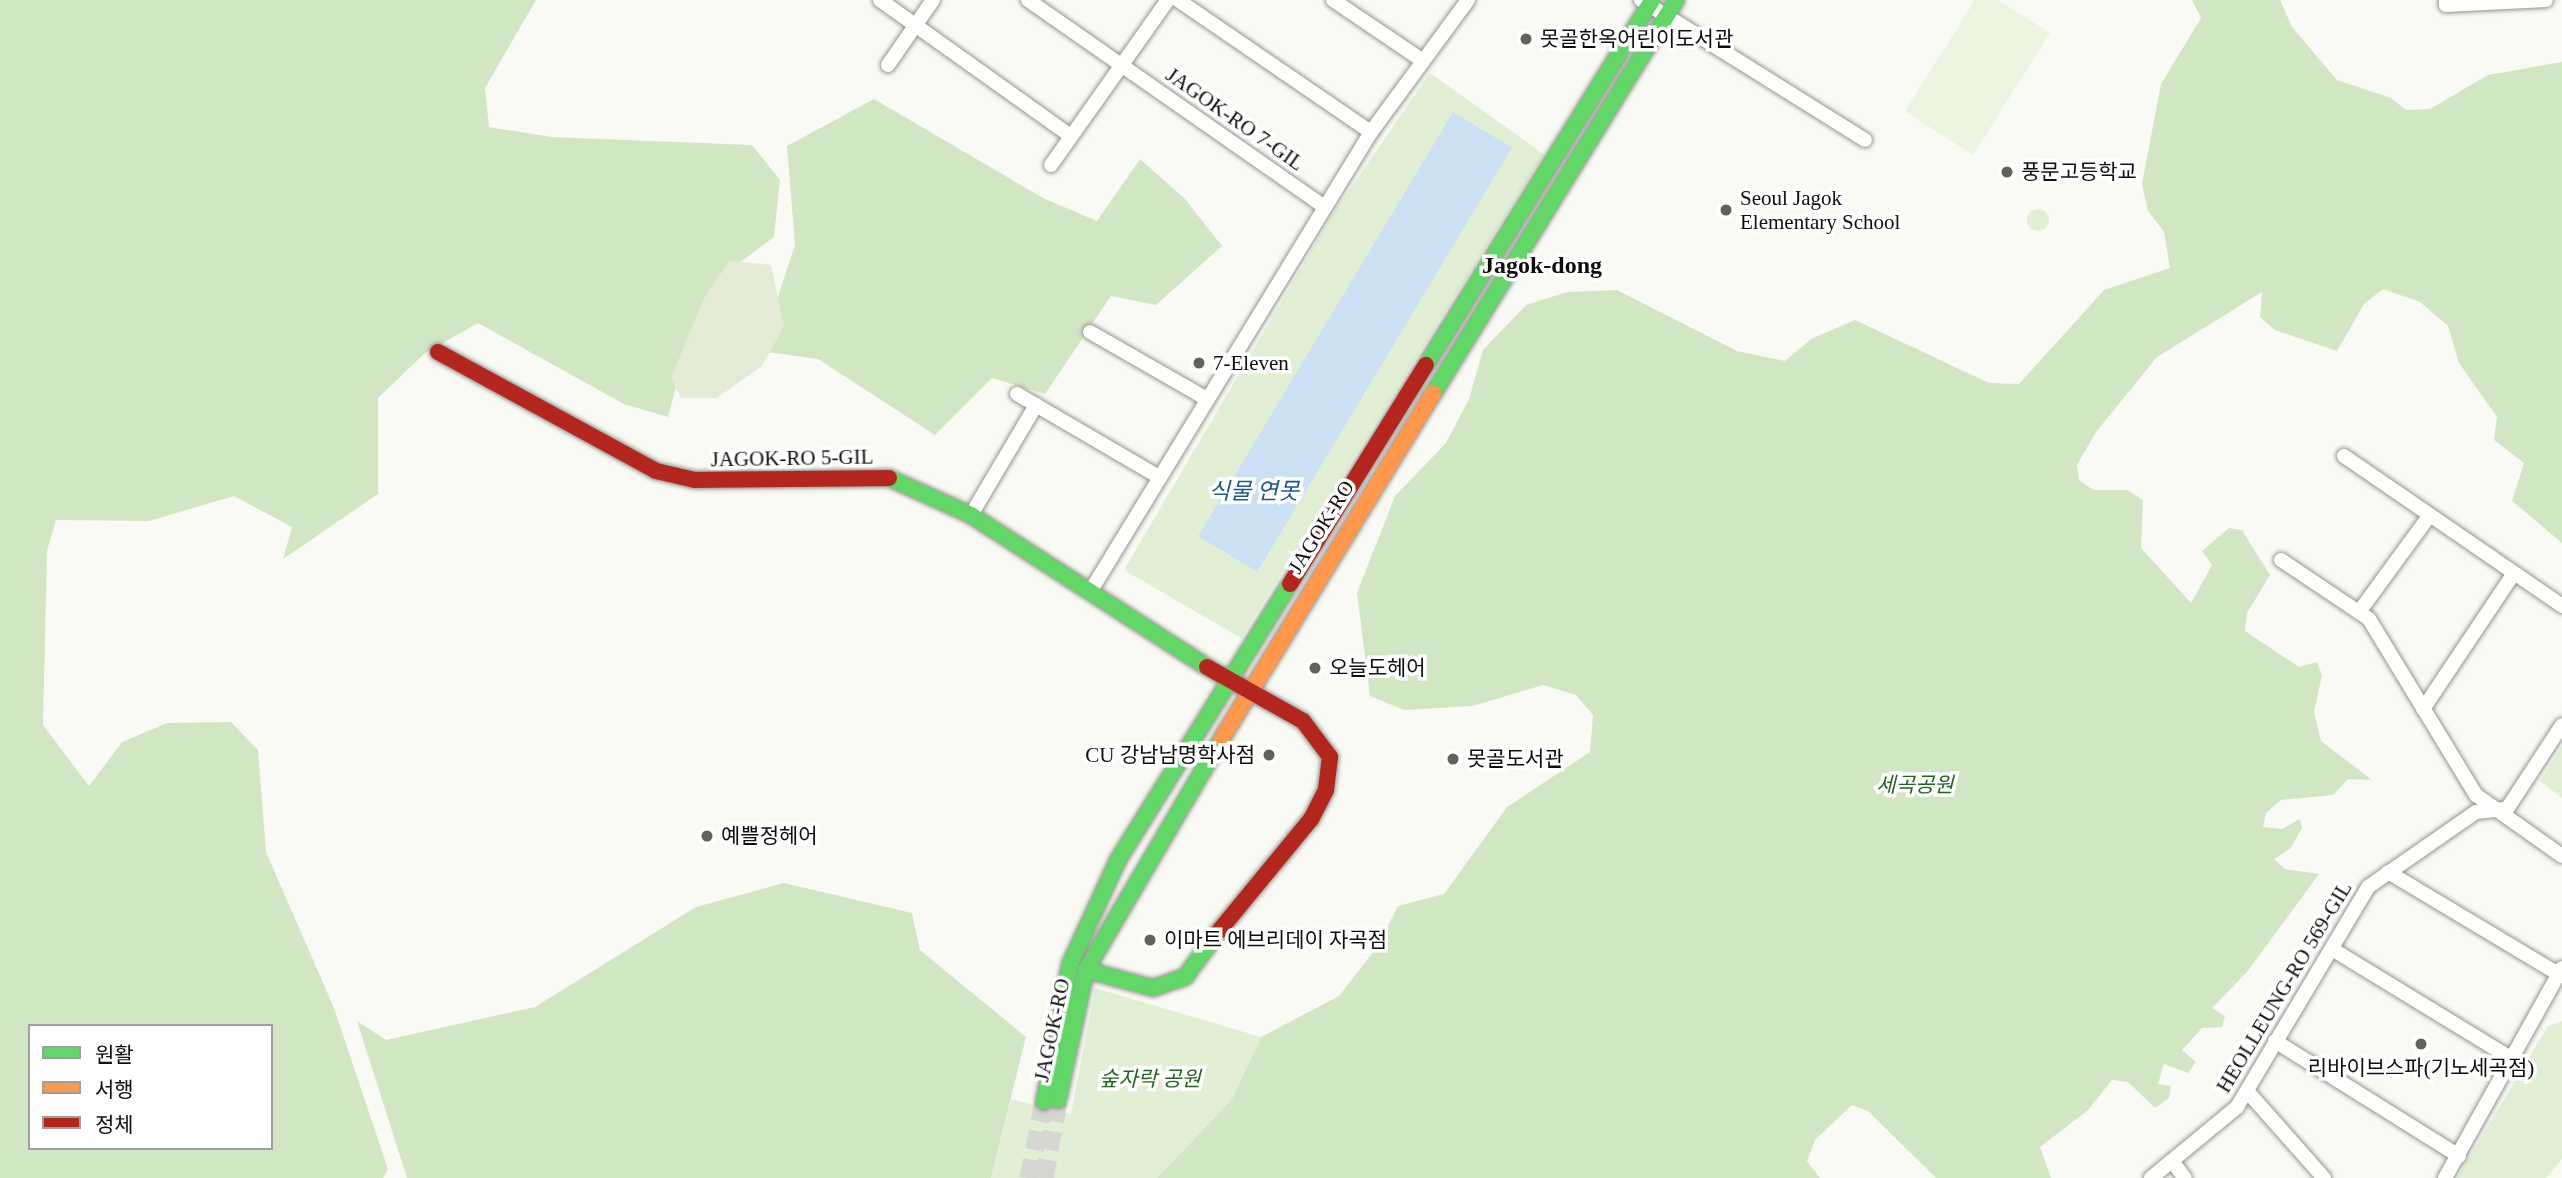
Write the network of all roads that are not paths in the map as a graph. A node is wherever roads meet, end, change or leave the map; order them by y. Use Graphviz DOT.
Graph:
graph roads {
  1 [pos="880,0"];
  2 [pos="933,0"];
  3 [pos="1028,0"];
  4 [pos="1168,0"];
  5 [pos="1178,0"];
  6 [pos="1333,0"];
  7 [pos="1468,0"];
  8 [pos="1676,0"];
  9 [pos="2546,0"];
  10 [pos="1647,2"];
  11 [pos="2446,3"];
  12 [pos="1666,16"];
  13 [pos="916,24"];
  14 [pos="1420,59"];
  15 [pos="888,65"];
  16 [pos="1121,65"];
  17 [pos="1371,132"];
  18 [pos="1071,136"];
  19 [pos="1865,141"];
  20 [pos="1051,165"];
  21 [pos="1325,206"];
  22 [pos="1090,332"];
  23 [pos="438,352"];
  24 [pos="1017,394"];
  25 [pos="1207,399"];
  26 [pos="1035,405"];
  27 [pos="2344,456"];
  28 [pos="1159,477"];
  29 [pos="971,515"];
  30 [pos="2430,515"];
  31 [pos="2281,560"];
  32 [pos="2512,576"];
  33 [pos="1090,592"];
  34 [pos="2562,606"];
  35 [pos="2359,612"];
  36 [pos="1229,680"];
  37 [pos="1245,691"];
  38 [pos="2423,709"];
  39 [pos="2562,725"];
  40 [pos="2491,810"];
  41 [pos="2562,856"];
  42 [pos="2389,872"];
  43 [pos="2332,949"];
  44 [pos="1086,970"];
  45 [pos="2561,972"];
  46 [pos="2275,1041"];
  47 [pos="2514,1060"];
  48 [pos="2247,1091"];
  49 [pos="2459,1156"];
  50 [pos="2172,1161"];
  51 [pos="2151,1178"];
  52 [pos="2185,1178"];
  53 [pos="2324,1178"];
  54 [pos="2445,1178"];
  1 -- 13 [label="street"];
  2 -- 13 [label="street"];
  3 -- 16 [label="street, JAGOK-RO 7-GIL"];
  4 -- 16 [label="street"];
  5 -- 17 [label="street"];
  6 -- 14 [label="street"];
  7 -- 14 [label="street"];
  8 -- 12 [label="main road, JAGOK-RO"];
  9 -- 11 [label="street"];
  10 -- 12 [label="street"];
  10 -- 36 [label="main road, JAGOK-RO"];
  12 -- 19 [label="street"];
  12 -- 37 [label="main road, JAGOK-RO"];
  13 -- 15 [label="street"];
  13 -- 18 [label="street"];
  14 -- 17 [label="street"];
  16 -- 18 [label="street"];
  16 -- 21 [label="street, JAGOK-RO 7-GIL"];
  17 -- 21 [label="street"];
  18 -- 20 [label="street"];
  21 -- 25 [label="street"];
  22 -- 25 [label="street"];
  23 -- 29 [label="main road, JAGOK-RO 5-GIL"];
  24 -- 26 [label="street"];
  25 -- 28 [label="street"];
  26 -- 28 [label="street"];
  26 -- 29 [label="street"];
  27 -- 30 [label="street"];
  28 -- 33 [label="street"];
  29 -- 33 [label="main road, JAGOK-RO 5-GIL"];
  30 -- 32 [label="street"];
  30 -- 35 [label="street"];
  31 -- 35 [label="street"];
  32 -- 34 [label="street"];
  32 -- 38 [label="street"];
  33 -- 36 [label="main road, JAGOK-RO 5-GIL"];
  35 -- 38 [label="street"];
  36 -- 37 [label="main road, JAGOK-RO 5-GIL"];
  36 -- 44 [label="main road, JAGOK-RO"];
  37 -- 44 [label="main road, JAGOK-RO"];
  37 -- 44 [label="main road, JAGOK-RO 5-GIL"];
  38 -- 40 [label="street"];
  39 -- 40 [label="street, HEOLLEUNG-RO 569-GIL"];
  40 -- 41 [label="street"];
  40 -- 42 [label="street, HEOLLEUNG-RO 569-GIL"];
  42 -- 43 [label="street, HEOLLEUNG-RO 569-GIL"];
  42 -- 45 [label="street"];
  43 -- 46 [label="street, HEOLLEUNG-RO 569-GIL"];
  43 -- 47 [label="street"];
  45 -- 47 [label="street"];
  46 -- 48 [label="street, HEOLLEUNG-RO 569-GIL"];
  46 -- 49 [label="street"];
  47 -- 49 [label="street"];
  48 -- 50 [label="street, HEOLLEUNG-RO 569-GIL"];
  48 -- 53 [label="street"];
  49 -- 54 [label="street"];
  50 -- 51 [label="street, HEOLLEUNG-RO 569-GIL"];
  50 -- 52 [label="street"];
}
